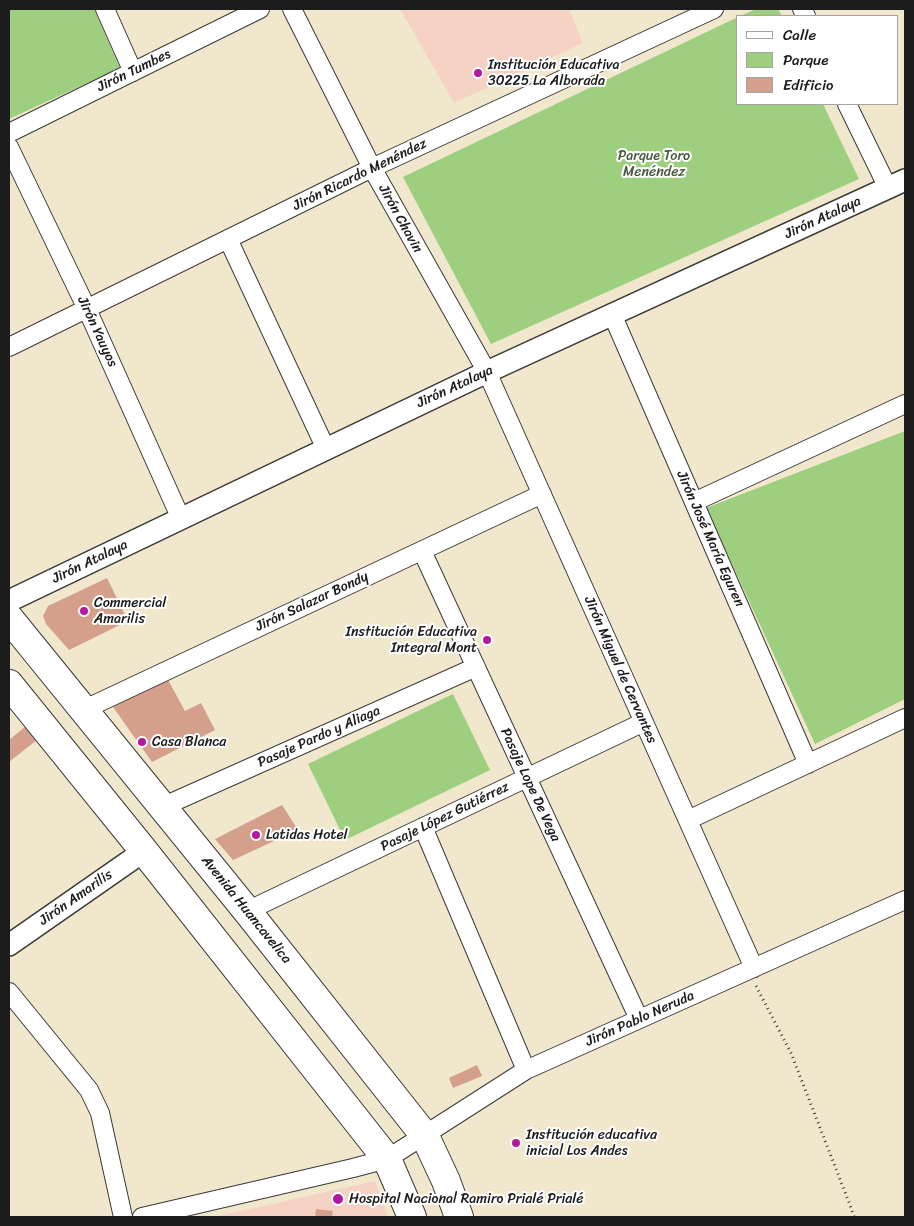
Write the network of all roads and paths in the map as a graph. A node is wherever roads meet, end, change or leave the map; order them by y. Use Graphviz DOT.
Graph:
graph roads {
  1 [pos="105,9"];
  2 [pos="260,9"];
  3 [pos="292,9"];
  4 [pos="714,9"];
  5 [pos="133,72"];
  6 [pos="848,105"];
  7 [pos="9,133"];
  8 [pos="9,147"];
  9 [pos="372,168"];
  10 [pos="896,184"];
  11 [pos="228,239"];
  12 [pos="87,309"];
  13 [pos="612,314"];
  14 [pos="9,347"];
  15 [pos="487,372"];
  16 [pos="905,404"];
  17 [pos="326,449"];
  18 [pos="542,494"];
  19 [pos="694,502"];
  20 [pos="181,519"];
  21 [pos="422,551"];
  22 [pos="9,601"];
  23 [pos="9,618"];
  24 [pos="476,667"];
  25 [pos="9,684"];
  26 [pos="83,710"];
  27 [pos="905,718"];
  28 [pos="644,722"];
  29 [pos="808,764"];
  30 [pos="527,778"];
  31 [pos="162,807"];
  32 [pos="688,820"];
  33 [pos="423,827"];
  34 [pos="144,852"];
  35 [pos="905,900"];
  36 [pos="247,912"];
  37 [pos="9,945"];
  38 [pos="751,969"];
  39 [pos="9,992"];
  40 [pos="639,1020"];
  41 [pos="526,1070"];
  42 [pos="425,1136"];
  43 [pos="387,1159"];
  44 [pos="123,1217"];
  45 [pos="142,1217"];
  46 [pos="412,1217"];
  47 [pos="459,1217"];
  48 [pos="854,1217"];
  1 -- 5 [label="street"];
  2 -- 5 [label="street, Jirón Tumbes"];
  3 -- 9 [label="street, Jirón Chavin"];
  4 -- 9 [label="street, Jirón Ricardo Menéndez"];
  5 -- 7 [label="street, Jirón Tumbes"];
  6 -- 10 [label="street"];
  8 -- 12 [label="street, Jirón Yauyos"];
  9 -- 11 [label="street, Jirón Ricardo Menéndez"];
  9 -- 15 [label="street, Jirón Chavin"];
  10 -- 13 [label="street, Jirón Atalaya"];
  11 -- 12 [label="street, Jirón Ricardo Menéndez"];
  11 -- 17 [label="street"];
  12 -- 14 [label="street, Jirón Ricardo Menéndez"];
  12 -- 20 [label="street, Jirón Yauyos"];
  13 -- 15 [label="street, Jirón Atalaya"];
  13 -- 19 [label="street, Jirón José María Eguren"];
  15 -- 17 [label="street, Jirón Atalaya"];
  15 -- 18 [label="street, Jirón Miguel de Cervantes"];
  16 -- 19 [label="street"];
  17 -- 20 [label="street, Jirón Atalaya"];
  18 -- 21 [label="street, Jirón Salazar Bondy"];
  18 -- 28 [label="street, Jirón Miguel de Cervantes"];
  19 -- 29 [label="street, Jirón José María Eguren"];
  20 -- 22 [label="street, Jirón Atalaya"];
  21 -- 24 [label="street, Pasaje Lope De Vega"];
  21 -- 26 [label="street, Jirón Salazar Bondy"];
  23 -- 26 [label="highway, Avenida Huancavelica"];
  24 -- 30 [label="street, Pasaje Lope De Vega"];
  24 -- 31 [label="street, Pasaje Pardo y Aliaga"];
  25 -- 34 [label="highway"];
  26 -- 31 [label="highway, Avenida Huancavelica"];
  27 -- 29 [label="street"];
  28 -- 30 [label="street, Pasaje López Gutiérrez"];
  28 -- 32 [label="street, Jirón Miguel de Cervantes"];
  29 -- 32 [label="street"];
  30 -- 33 [label="street, Pasaje López Gutiérrez"];
  30 -- 40 [label="street, Pasaje Lope De Vega"];
  31 -- 36 [label="highway, Avenida Huancavelica"];
  32 -- 38 [label="street, Jirón Miguel de Cervantes"];
  33 -- 36 [label="street, Pasaje López Gutiérrez"];
  33 -- 41 [label="street"];
  34 -- 37 [label="street, Jirón Amarilis"];
  34 -- 43 [label="highway"];
  35 -- 38 [label="street, Jirón Pablo Neruda"];
  36 -- 42 [label="highway, Avenida Huancavelica"];
  38 -- 40 [label="street, Jirón Pablo Neruda"];
  38 -- 48 [label="path"];
  39 -- 44 [label="street"];
  40 -- 41 [label="street, Jirón Pablo Neruda"];
  41 -- 42 [label="street, Jirón Pablo Neruda"];
  42 -- 43 [label="street, Jirón Pablo Neruda"];
  42 -- 47 [label="highway, Avenida Huancavelica"];
  43 -- 45 [label="street, Jirón Pablo Neruda"];
  43 -- 46 [label="highway"];
}
